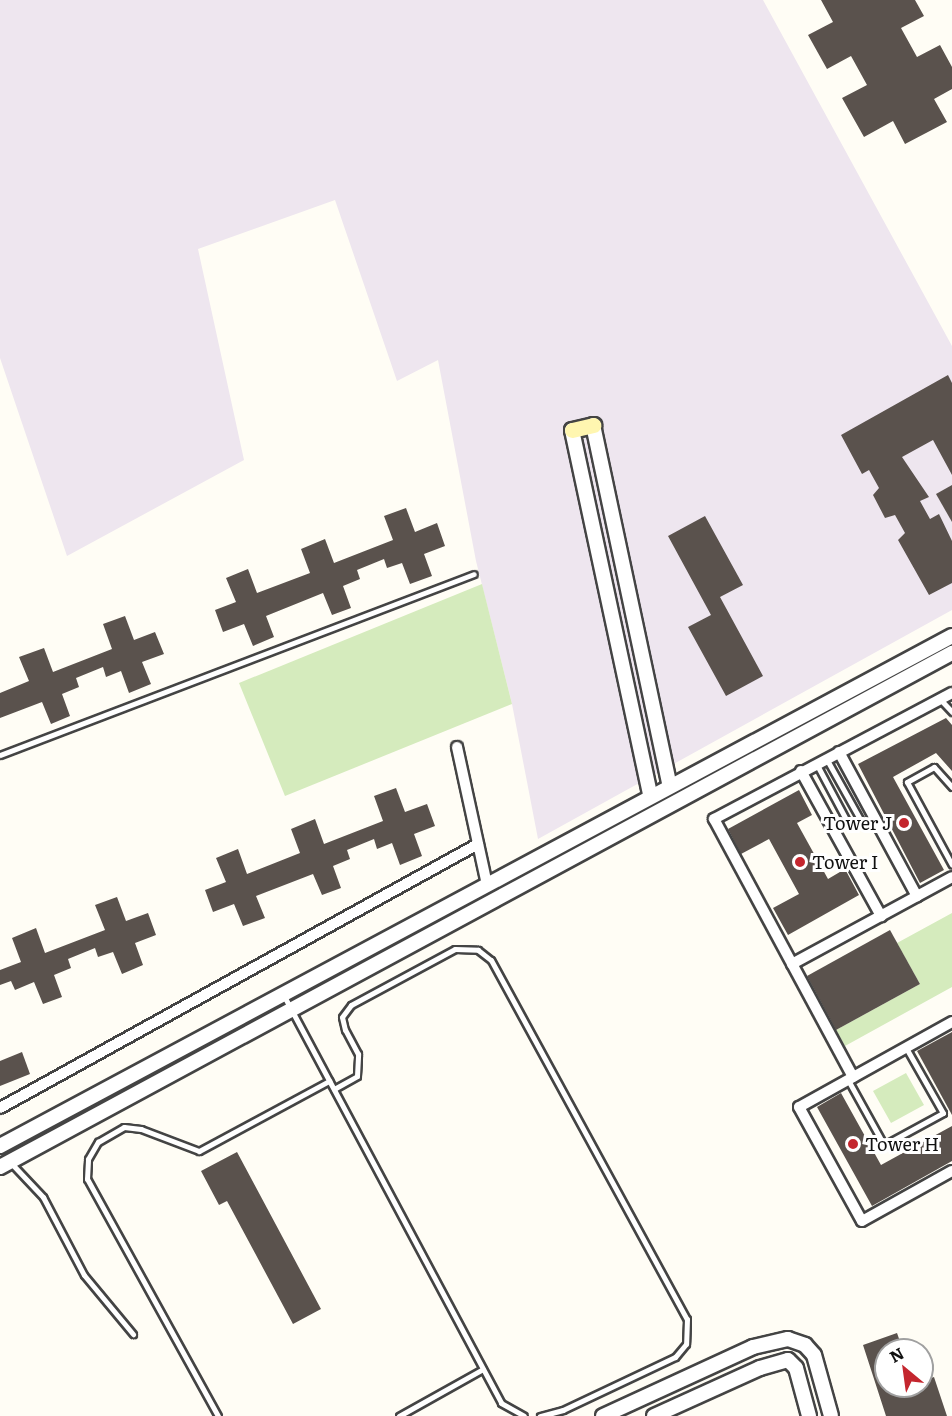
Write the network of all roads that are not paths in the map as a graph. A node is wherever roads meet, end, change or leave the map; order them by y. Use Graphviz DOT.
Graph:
graph roads {
  1 [pos="593,425"];
  2 [pos="572,430"];
  3 [pos="474,574"];
  4 [pos="952,636"];
  5 [pos="952,653"];
  6 [pos="947,692"];
  7 [pos="952,712"];
  8 [pos="457,747"];
  9 [pos="839,752"];
  10 [pos="0,755"];
  11 [pos="826,758"];
  12 [pos="816,764"];
  13 [pos="801,771"];
  14 [pos="670,786"];
  15 [pos="952,787"];
  16 [pos="651,797"];
  17 [pos="860,819"];
  18 [pos="849,825"];
  19 [pos="478,844"];
  20 [pos="952,865"];
  21 [pos="952,877"];
  22 [pos="486,885"];
  23 [pos="917,896"];
  24 [pos="881,916"];
  25 [pos="792,964"];
  26 [pos="283,994"];
  27 [pos="292,1010"];
  28 [pos="952,1022"];
  29 [pos="906,1048"];
  30 [pos="850,1078"];
  31 [pos="329,1081"];
  32 [pos="334,1089"];
  33 [pos="0,1108"];
  34 [pos="0,1146"];
  35 [pos="5,1164"];
  36 [pos="952,1171"];
  37 [pos="133,1334"];
  38 [pos="483,1369"];
  39 [pos="218,1416"];
  40 [pos="399,1416"];
  41 [pos="524,1416"];
  42 [pos="540,1416"];
  43 [pos="603,1416"];
  44 [pos="654,1416"];
  45 [pos="809,1416"];
  46 [pos="831,1416"];
  1 -- 2 [label="main road"];
  1 -- 14 [label="street"];
  2 -- 16 [label="street"];
  3 -- 10 [label="lane"];
  4 -- 14 [label="street"];
  5 -- 27 [label="street"];
  6 -- 7 [label="lane"];
  6 -- 9 [label="street"];
  8 -- 19 [label="street"];
  9 -- 11 [label="street"];
  9 -- 23 [label="street"];
  11 -- 12 [label="street"];
  11 -- 17 [label="lane"];
  12 -- 13 [label="street"];
  12 -- 18 [label="lane"];
  13 -- 24 [label="street"];
  13 -- 25 [label="street"];
  14 -- 16 [label="street"];
  15 -- 20 [label="lane"];
  16 -- 22 [label="street"];
  19 -- 22 [label="street"];
  19 -- 33 [label="street"];
  21 -- 23 [label="street"];
  22 -- 26 [label="street"];
  23 -- 24 [label="street"];
  24 -- 25 [label="street"];
  25 -- 30 [label="street"];
  26 -- 27 [label="lane"];
  26 -- 34 [label="street"];
  27 -- 31 [label="lane"];
  27 -- 35 [label="street"];
  28 -- 29 [label="street"];
  29 -- 30 [label="street"];
  29 -- 30 [label="lane"];
  30 -- 36 [label="street"];
  31 -- 32 [label="lane"];
  31 -- 39 [label="lane"];
  32 -- 38 [label="lane"];
  32 -- 42 [label="lane"];
  35 -- 37 [label="lane"];
  38 -- 40 [label="lane"];
  38 -- 41 [label="lane"];
  43 -- 46 [label="street"];
  44 -- 45 [label="street"];
}
